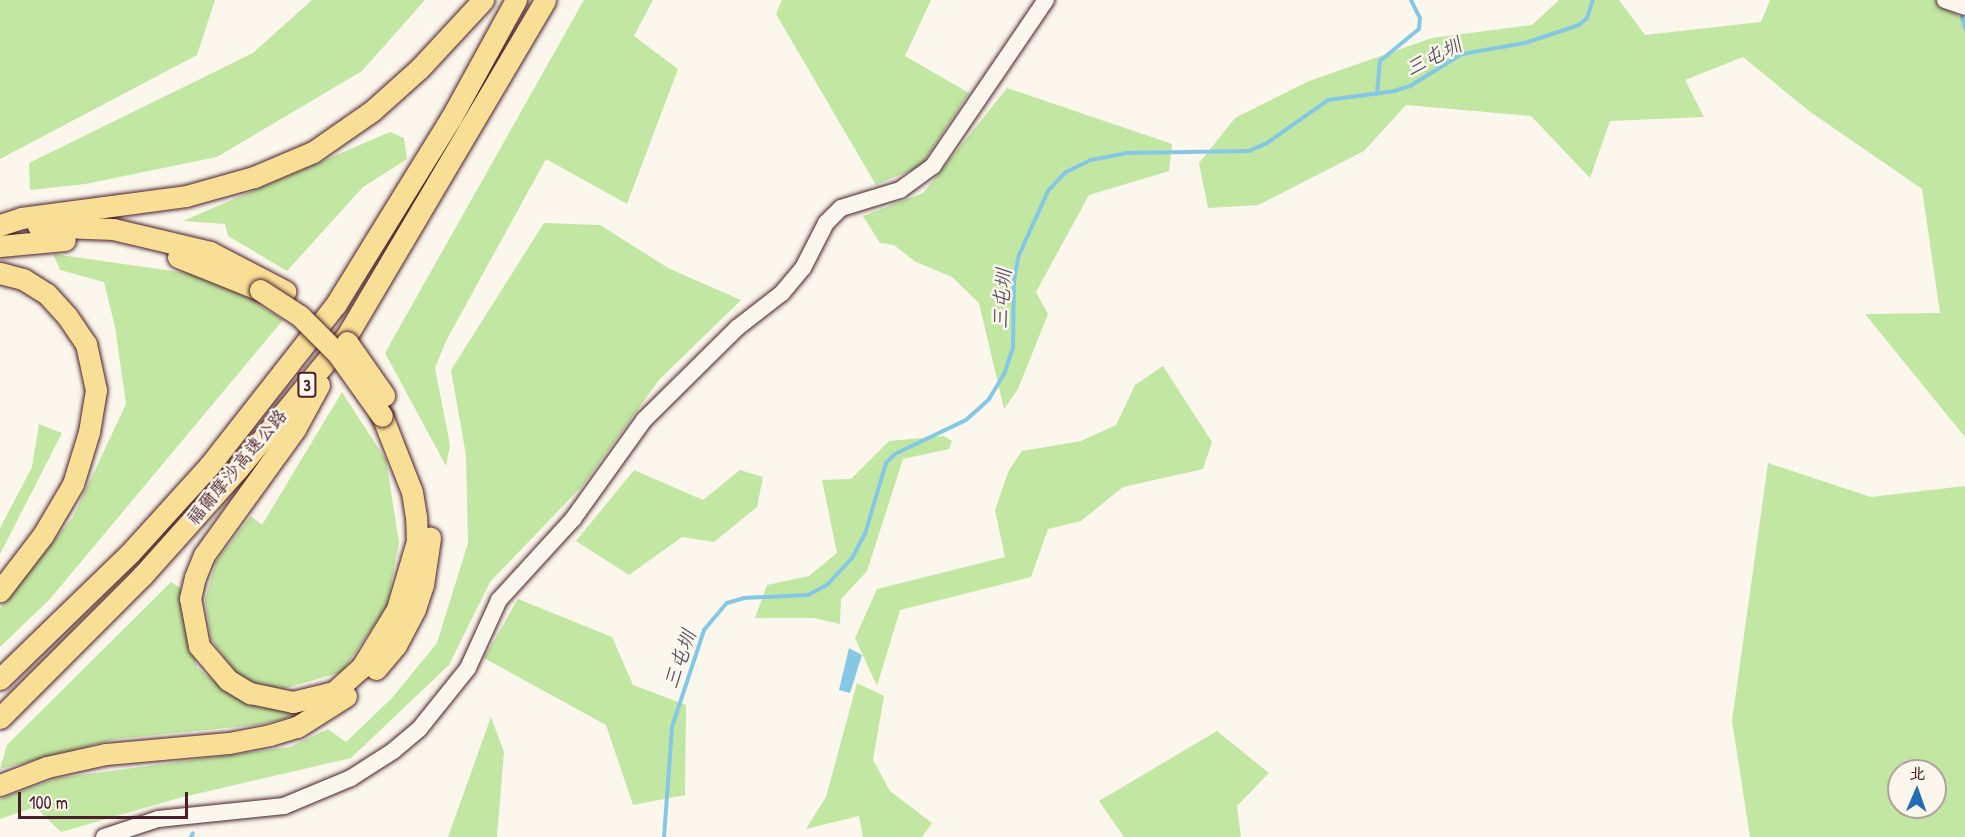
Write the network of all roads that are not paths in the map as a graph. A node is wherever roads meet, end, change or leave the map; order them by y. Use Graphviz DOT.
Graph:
graph roads {
  1 [pos="483,0"];
  2 [pos="516,0"];
  3 [pos="545,0"];
  4 [pos="1046,0"];
  5 [pos="1945,0"];
  6 [pos="1965,7"];
  7 [pos="0,226"];
  8 [pos="0,246"];
  9 [pos="0,273"];
  10 [pos="346,337"];
  11 [pos="386,410"];
  12 [pos="0,591"];
  13 [pos="0,679"];
  14 [pos="0,718"];
  15 [pos="0,785"];
  16 [pos="104,837"];
  1 -- 7 [label="highway"];
  2 -- 13 [label="highway, 福爾摩沙高速公路 / 3"];
  3 -- 10 [label="highway, 福爾摩沙高速公路 / 3"];
  4 -- 16 [label="street"];
  5 -- 6 [label="street"];
  7 -- 11 [label="highway, bridge"];
  8 -- 11 [label="highway, bridge"];
  9 -- 12 [label="highway"];
  10 -- 11 [label="highway"];
  10 -- 14 [label="highway, 福爾摩沙高速公路 / 3"];
  11 -- 15 [label="highway"];
}
